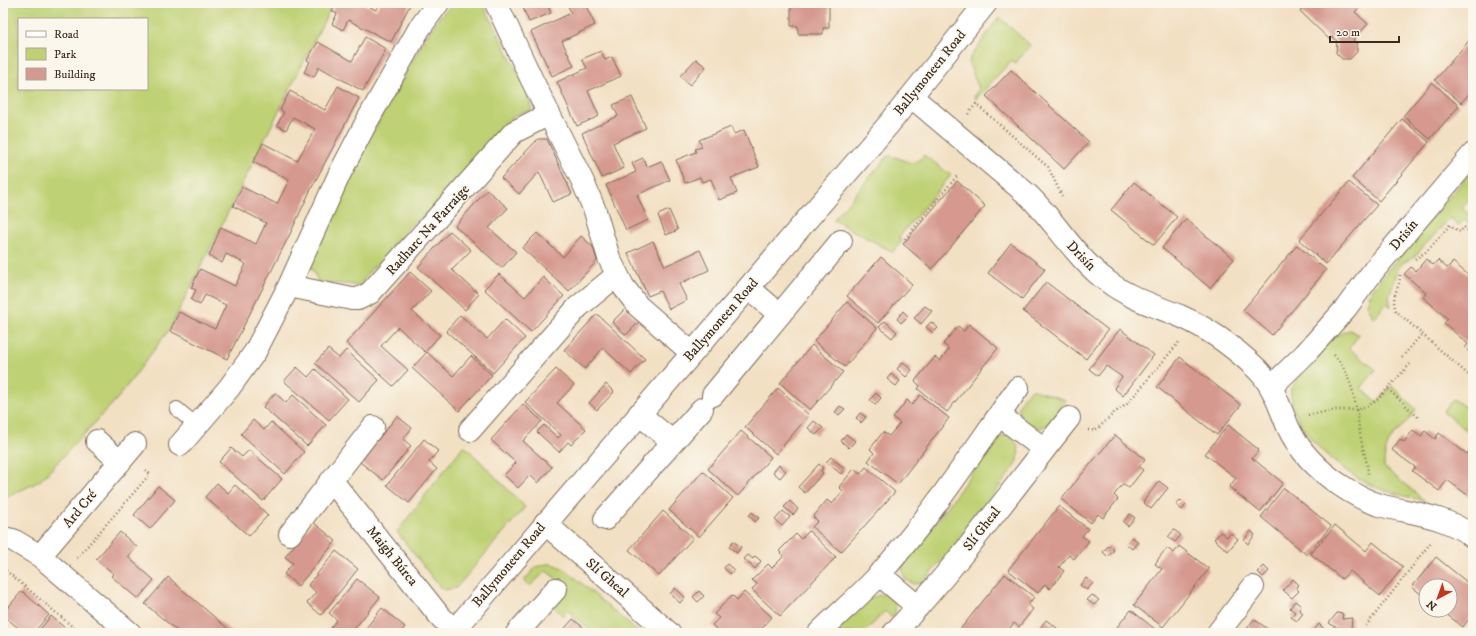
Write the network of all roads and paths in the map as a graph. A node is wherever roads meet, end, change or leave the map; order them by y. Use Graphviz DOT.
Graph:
graph roads {
  1 [pos="438,3"];
  2 [pos="496,3"];
  3 [pos="986,3"];
  4 [pos="912,97"];
  5 [pos="549,114"];
  6 [pos="954,130"];
  7 [pos="1473,154"];
  8 [pos="957,176"];
  9 [pos="1064,200"];
  10 [pos="1473,235"];
  11 [pos="905,239"];
  12 [pos="842,241"];
  13 [pos="1412,260"];
  14 [pos="1402,270"];
  15 [pos="617,275"];
  16 [pos="289,286"];
  17 [pos="749,288"];
  18 [pos="779,314"];
  19 [pos="1422,334"];
  20 [pos="1185,335"];
  21 [pos="1317,340"];
  22 [pos="692,353"];
  23 [pos="1402,357"];
  24 [pos="1410,364"];
  25 [pos="1472,378"];
  26 [pos="1271,387"];
  27 [pos="1018,388"];
  28 [pos="1388,389"];
  29 [pos="177,409"];
  30 [pos="1357,410"];
  31 [pos="639,414"];
  32 [pos="999,415"];
  33 [pos="1284,416"];
  34 [pos="1418,417"];
  35 [pos="1069,418"];
  36 [pos="197,426"];
  37 [pos="373,427"];
  38 [pos="470,430"];
  39 [pos="97,442"];
  40 [pos="673,442"];
  41 [pos="180,445"];
  42 [pos="1044,449"];
  43 [pos="127,453"];
  44 [pos="332,481"];
  45 [pos="1360,497"];
  46 [pos="605,519"];
  47 [pos="545,523"];
  48 [pos="290,534"];
  49 [pos="1473,537"];
  50 [pos="3,538"];
  51 [pos="1434,540"];
  52 [pos="40,556"];
  53 [pos="74,562"];
  54 [pos="3,568"];
  55 [pos="879,574"];
  56 [pos="1253,588"];
  57 [pos="556,589"];
  58 [pos="918,607"];
  59 [pos="1366,626"];
  60 [pos="138,628"];
  61 [pos="453,632"];
  62 [pos="80,633"];
  63 [pos="158,633"];
  64 [pos="517,633"];
  65 [pos="669,633"];
  66 [pos="819,633"];
  67 [pos="894,633"];
  68 [pos="1218,633"];
  1 -- 16 [label="street"];
  2 -- 5 [label="street"];
  3 -- 4 [label="street, Ballymoneen Road"];
  4 -- 6 [label="street, Drisín"];
  4 -- 17 [label="street, Ballymoneen Road"];
  5 -- 15 [label="street"];
  5 -- 16 [label="street, Radharc Na Farraige"];
  6 -- 9 [label="path"];
  6 -- 26 [label="street, Drisín"];
  7 -- 21 [label="street, Drisín"];
  8 -- 11 [label="path"];
  10 -- 13 [label="path"];
  12 -- 18 [label="street"];
  14 -- 19 [label="path"];
  15 -- 22 [label="street"];
  15 -- 38 [label="street"];
  16 -- 36 [label="street"];
  17 -- 18 [label="street"];
  17 -- 22 [label="street, Ballymoneen Road"];
  18 -- 40 [label="street"];
  19 -- 23 [label="path"];
  19 -- 25 [label="path"];
  20 -- 35 [label="path"];
  21 -- 26 [label="street, Drisín"];
  21 -- 30 [label="path"];
  22 -- 31 [label="street, Ballymoneen Road"];
  24 -- 28 [label="path"];
  26 -- 33 [label="street, Drisín"];
  27 -- 32 [label="street"];
  28 -- 30 [label="path"];
  28 -- 34 [label="path"];
  29 -- 36 [label="lane"];
  30 -- 33 [label="path"];
  30 -- 45 [label="path"];
  31 -- 40 [label="street"];
  31 -- 47 [label="street, Ballymoneen Road"];
  32 -- 42 [label="street"];
  32 -- 55 [label="street"];
  33 -- 45 [label="street, Drisín"];
  35 -- 42 [label="street, Slí Gheal"];
  36 -- 41 [label="street"];
  37 -- 44 [label="street"];
  39 -- 43 [label="street"];
  40 -- 46 [label="street"];
  42 -- 58 [label="street, Slí Gheal"];
  43 -- 52 [label="street, Ard Cré"];
  43 -- 53 [label="path"];
  44 -- 48 [label="street"];
  44 -- 61 [label="street, Maigh Búrca"];
  45 -- 49 [label="street, Drisín"];
  47 -- 61 [label="street, Ballymoneen Road"];
  47 -- 65 [label="street, Slí Gheal"];
  50 -- 52 [label="street"];
  51 -- 59 [label="path"];
  52 -- 60 [label="street"];
  54 -- 62 [label="path"];
  55 -- 58 [label="street"];
  55 -- 66 [label="street"];
  56 -- 68 [label="street"];
  57 -- 64 [label="street"];
  58 -- 67 [label="street, Slí Gheal"];
  60 -- 63 [label="path"];
}
